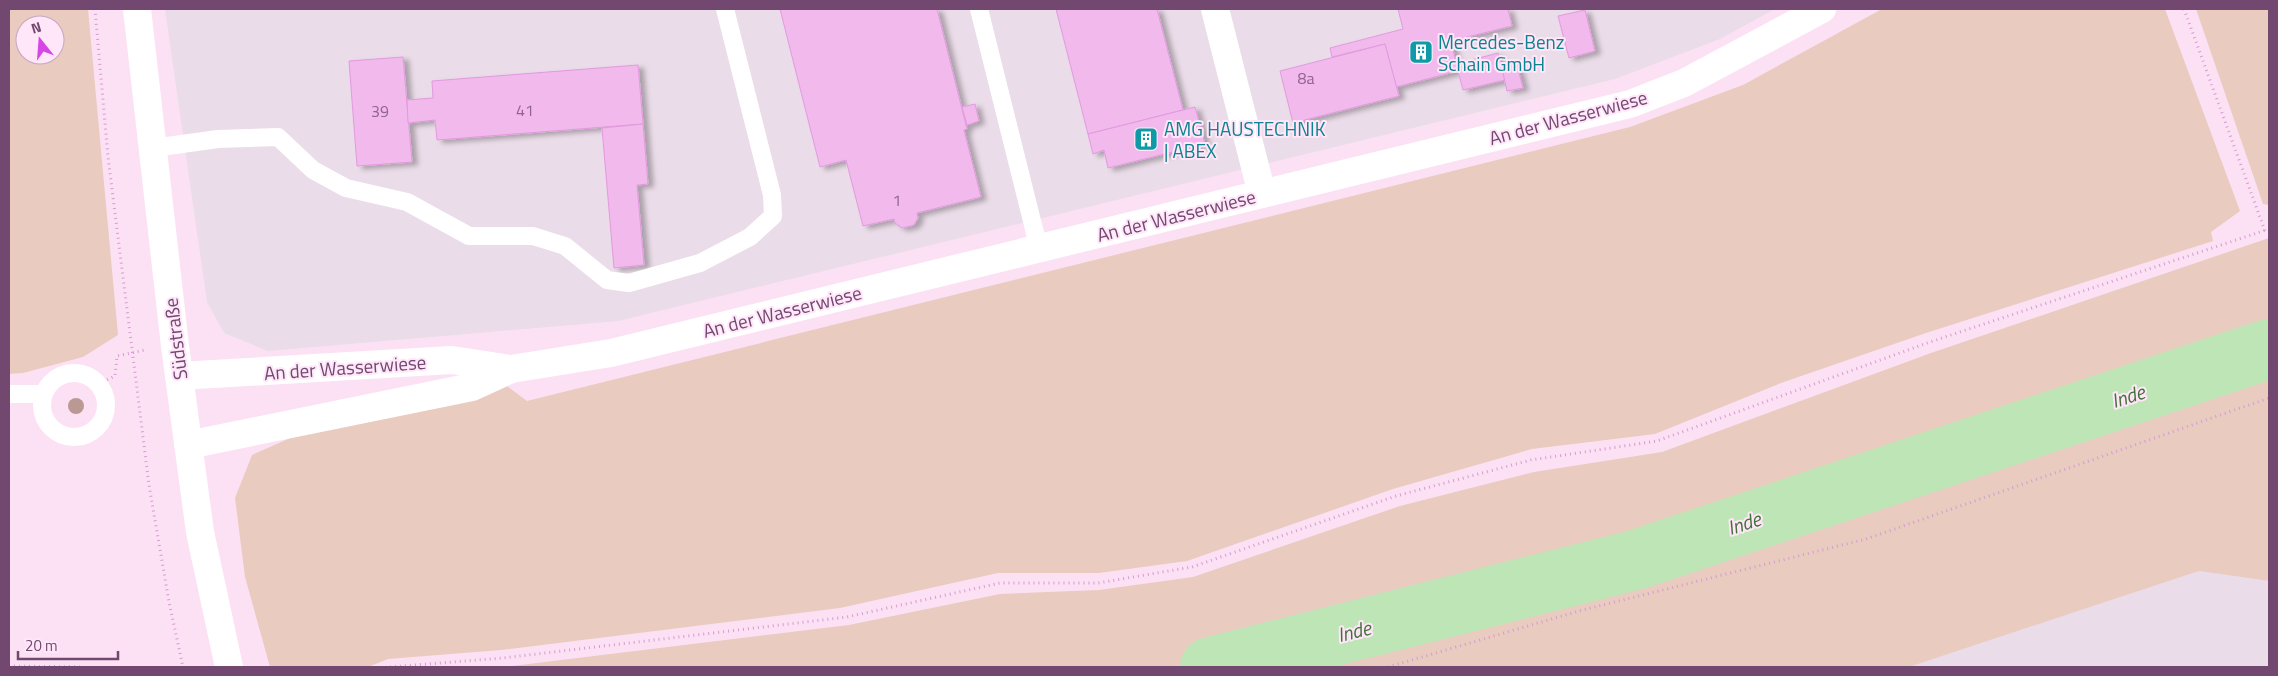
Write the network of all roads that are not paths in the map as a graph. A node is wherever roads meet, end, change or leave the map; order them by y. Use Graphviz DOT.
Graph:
graph roads {
  1 [pos="138,9"];
  2 [pos="725,9"];
  3 [pos="979,9"];
  4 [pos="1215,9"];
  5 [pos="1822,9"];
  6 [pos="153,148"];
  7 [pos="1262,194"];
  8 [pos="1038,248"];
  9 [pos="511,369"];
  10 [pos="179,376"];
  11 [pos="9,394"];
  12 [pos="43,394"];
  13 [pos="188,445"];
  14 [pos="229,667"];
  1 -- 6 [label="street, Südstraße"];
  2 -- 6 [label="lane"];
  3 -- 8 [label="lane"];
  4 -- 7 [label="street"];
  5 -- 7 [label="street, An der Wasserwiese"];
  6 -- 10 [label="street, Südstraße"];
  7 -- 8 [label="street, An der Wasserwiese"];
  8 -- 9 [label="street, An der Wasserwiese"];
  9 -- 10 [label="street, An der Wasserwiese"];
  9 -- 13 [label="street, An der Wasserwiese"];
  10 -- 13 [label="street, Südstraße"];
  11 -- 12 [label="lane"];
  12 -- 12 [label="lane"];
  13 -- 14 [label="street, Südstraße"];
}
